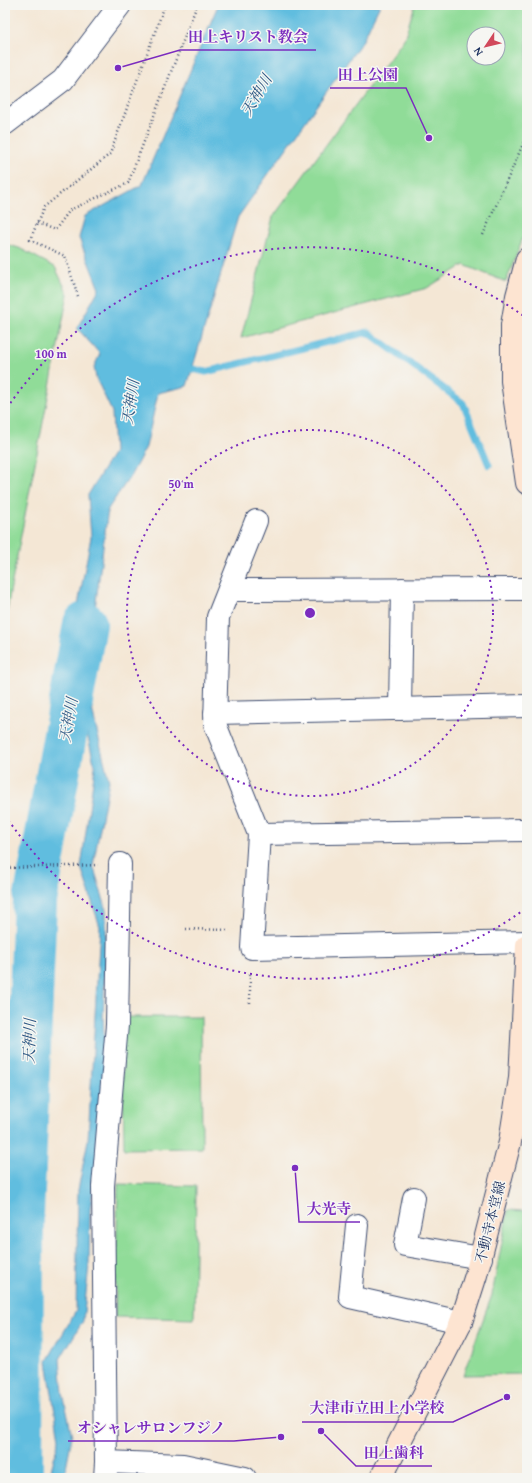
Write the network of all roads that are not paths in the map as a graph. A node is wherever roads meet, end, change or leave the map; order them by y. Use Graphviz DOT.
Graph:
graph roads {
  1 [pos="120,5"];
  2 [pos="5,124"];
  3 [pos="527,259"];
  4 [pos="527,483"];
  5 [pos="256,521"];
  6 [pos="527,588"];
  7 [pos="402,589"];
  8 [pos="229,590"];
  9 [pos="527,706"];
  10 [pos="400,709"];
  11 [pos="215,713"];
  12 [pos="527,830"];
  13 [pos="259,834"];
  14 [pos="120,864"];
  15 [pos="527,942"];
  16 [pos="527,945"];
  17 [pos="414,1198"];
  18 [pos="357,1225"];
  19 [pos="481,1258"];
  20 [pos="461,1322"];
  21 [pos="106,1470"];
  22 [pos="245,1478"];
  23 [pos="381,1478"];
  1 -- 2 [label="street"];
  3 -- 4 [label="main road"];
  5 -- 8 [label="street"];
  6 -- 7 [label="street"];
  7 -- 8 [label="street"];
  7 -- 10 [label="street"];
  8 -- 11 [label="street"];
  9 -- 10 [label="street"];
  10 -- 11 [label="street"];
  11 -- 13 [label="street"];
  12 -- 13 [label="street"];
  13 -- 15 [label="street"];
  14 -- 21 [label="street"];
  16 -- 19 [label="main road, 不動寺本堂線"];
  17 -- 19 [label="street"];
  18 -- 20 [label="street"];
  19 -- 20 [label="main road, 不動寺本堂線"];
  20 -- 23 [label="main road, 不動寺本堂線"];
  21 -- 22 [label="street"];
}
